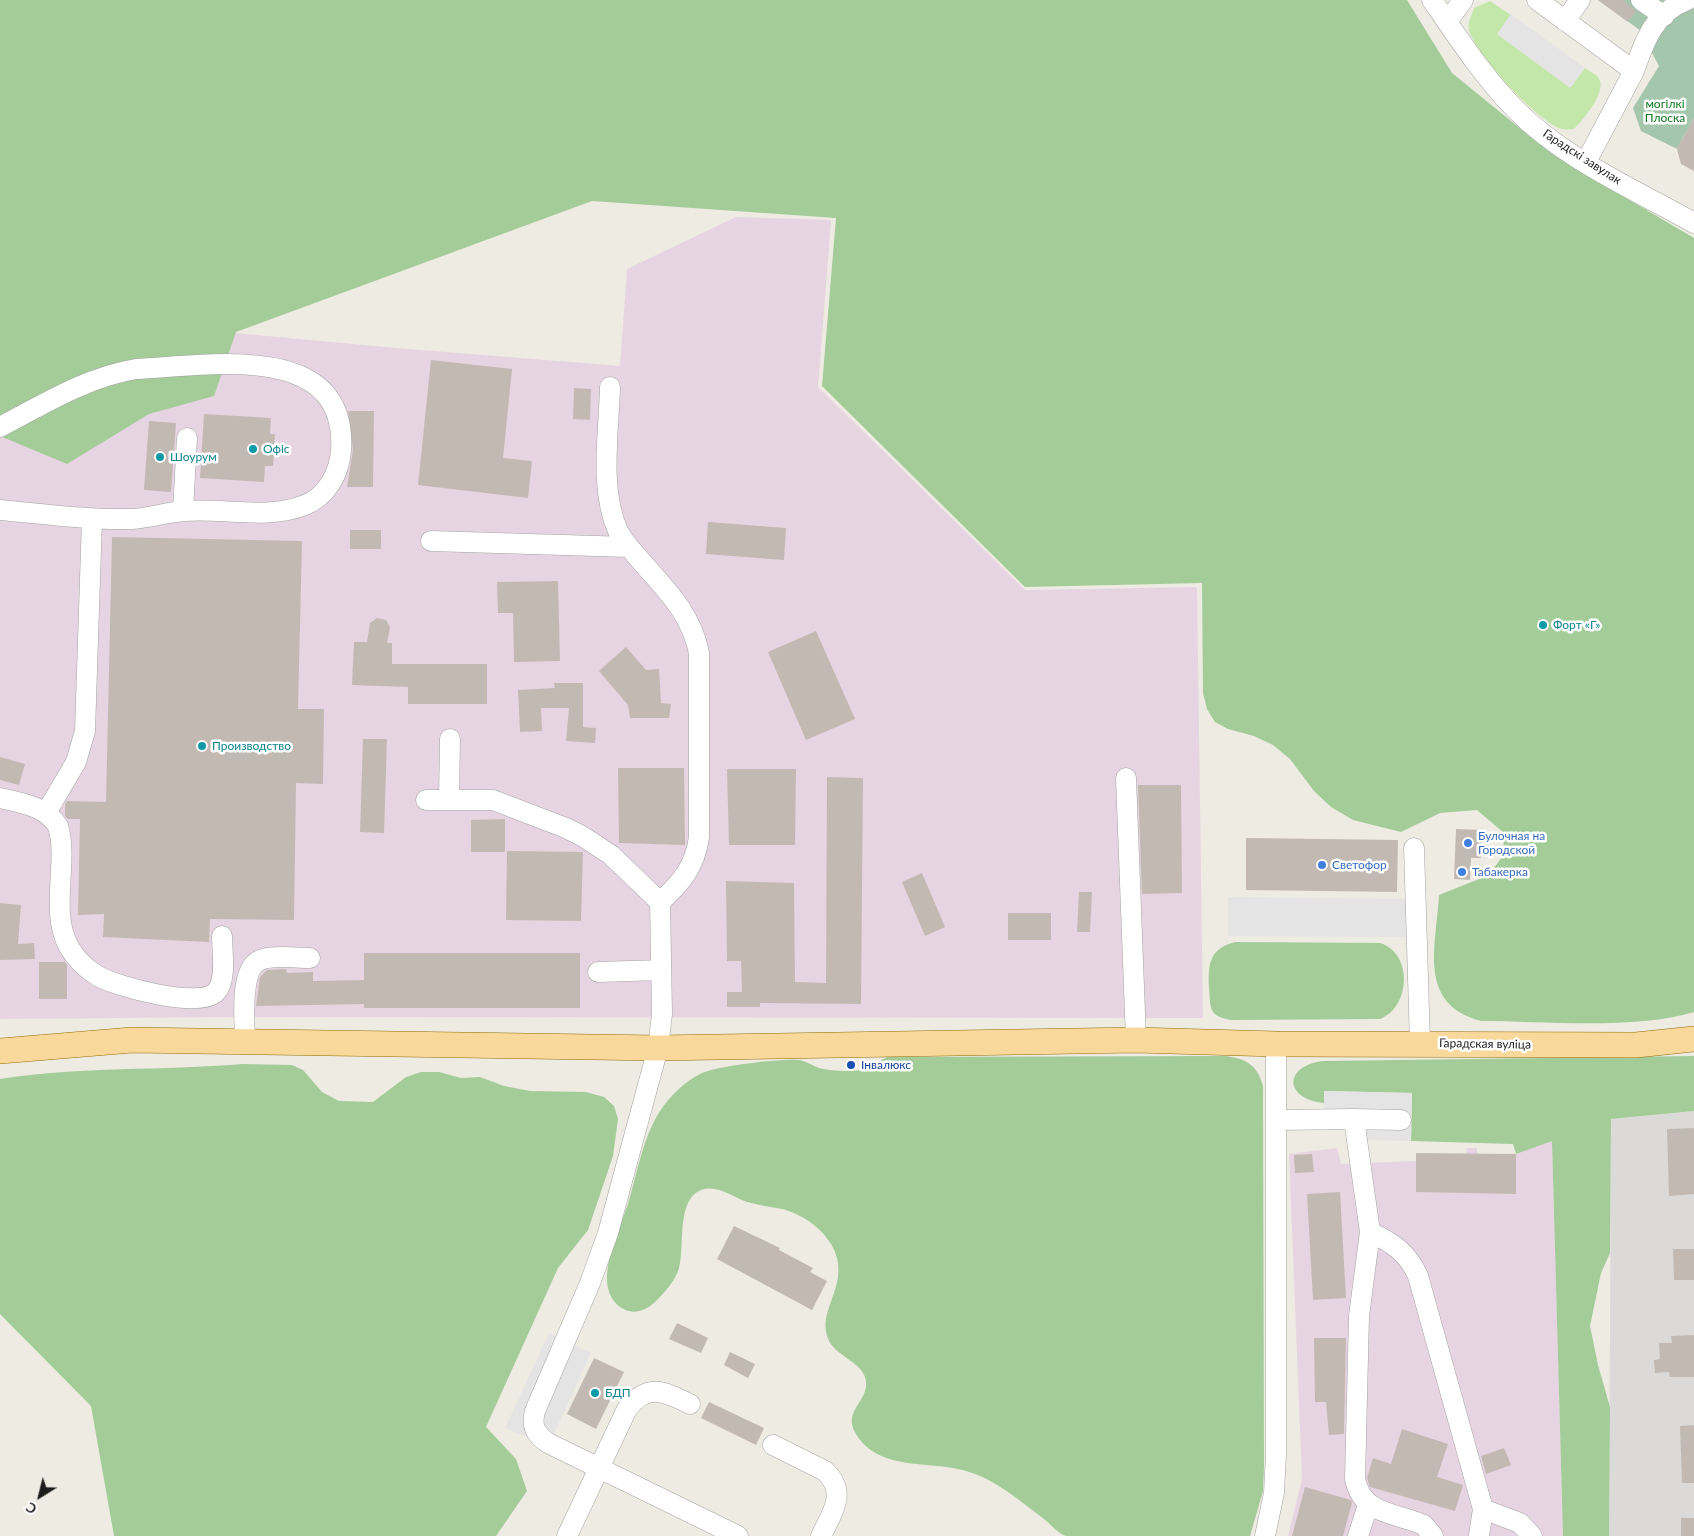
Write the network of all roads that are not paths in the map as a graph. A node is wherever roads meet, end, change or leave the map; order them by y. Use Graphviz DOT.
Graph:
graph roads {
  1 [pos="1432,0"];
  2 [pos="1462,0"];
  3 [pos="1537,0"];
  4 [pos="1580,0"];
  5 [pos="1641,0"];
  6 [pos="1687,0"];
  7 [pos="1664,16"];
  8 [pos="1566,21"];
  9 [pos="1447,22"];
  10 [pos="1634,71"];
  11 [pos="1586,162"];
  12 [pos="1694,223"];
  13 [pos="610,387"];
  14 [pos="0,427"];
  15 [pos="187,438"];
  16 [pos="0,510"];
  17 [pos="183,511"];
  18 [pos="92,519"];
  19 [pos="431,541"];
  20 [pos="629,547"];
  21 [pos="450,739"];
  22 [pos="1126,778"];
  23 [pos="0,798"];
  24 [pos="449,799"];
  25 [pos="426,800"];
  26 [pos="46,813"];
  27 [pos="1414,848"];
  28 [pos="660,902"];
  29 [pos="222,936"];
  30 [pos="310,958"];
  31 [pos="661,970"];
  32 [pos="598,972"];
  33 [pos="1694,1039"];
  34 [pos="1136,1040"];
  35 [pos="245,1042"];
  36 [pos="1420,1043"];
  37 [pos="1276,1044"];
  38 [pos="658,1048"];
  39 [pos="0,1051"];
  40 [pos="1354,1119"];
  41 [pos="1278,1120"];
  42 [pos="1401,1120"];
  43 [pos="1370,1232"];
  44 [pos="690,1404"];
  45 [pos="773,1445"];
  46 [pos="599,1468"];
  47 [pos="1368,1505"];
  48 [pos="1483,1509"];
  49 [pos="567,1536"];
  50 [pos="738,1536"];
  51 [pos="821,1536"];
  52 [pos="1264,1536"];
  53 [pos="1358,1536"];
  54 [pos="1433,1536"];
  55 [pos="1479,1536"];
  56 [pos="1532,1536"];
  1 -- 9 [label="street, Гарадскі завулак"];
  2 -- 9 [label="street"];
  3 -- 8 [label="street"];
  4 -- 8 [label="street"];
  5 -- 7 [label="street"];
  6 -- 7 [label="street"];
  7 -- 10 [label="street"];
  8 -- 10 [label="street"];
  9 -- 11 [label="street, Гарадскі завулак"];
  10 -- 11 [label="street"];
  11 -- 12 [label="street, Гарадскі завулак"];
  13 -- 20 [label="street"];
  14 -- 17 [label="street"];
  15 -- 17 [label="street"];
  16 -- 18 [label="street"];
  17 -- 18 [label="street"];
  18 -- 26 [label="street"];
  19 -- 20 [label="street"];
  20 -- 28 [label="street"];
  21 -- 24 [label="street"];
  22 -- 34 [label="street"];
  23 -- 26 [label="street"];
  24 -- 25 [label="street"];
  24 -- 28 [label="street"];
  26 -- 29 [label="street"];
  27 -- 36 [label="street"];
  28 -- 31 [label="street"];
  30 -- 35 [label="street"];
  31 -- 32 [label="street"];
  31 -- 38 [label="street"];
  33 -- 36 [label="main road, Гарадская вуліца"];
  34 -- 37 [label="main road, Гарадская вуліца"];
  34 -- 38 [label="main road, Гарадская вуліца"];
  35 -- 38 [label="main road, Гарадская вуліца"];
  35 -- 39 [label="main road, Гарадская вуліца"];
  36 -- 37 [label="main road, Гарадская вуліца"];
  37 -- 41 [label="street"];
  38 -- 46 [label="street"];
  40 -- 41 [label="street"];
  40 -- 42 [label="street"];
  40 -- 43 [label="street"];
  41 -- 52 [label="street"];
  43 -- 47 [label="street"];
  43 -- 48 [label="street"];
  44 -- 46 [label="street"];
  45 -- 51 [label="street"];
  46 -- 49 [label="street"];
  46 -- 50 [label="street"];
  47 -- 53 [label="street"];
  47 -- 54 [label="street"];
  48 -- 55 [label="street"];
  48 -- 56 [label="street"];
}
